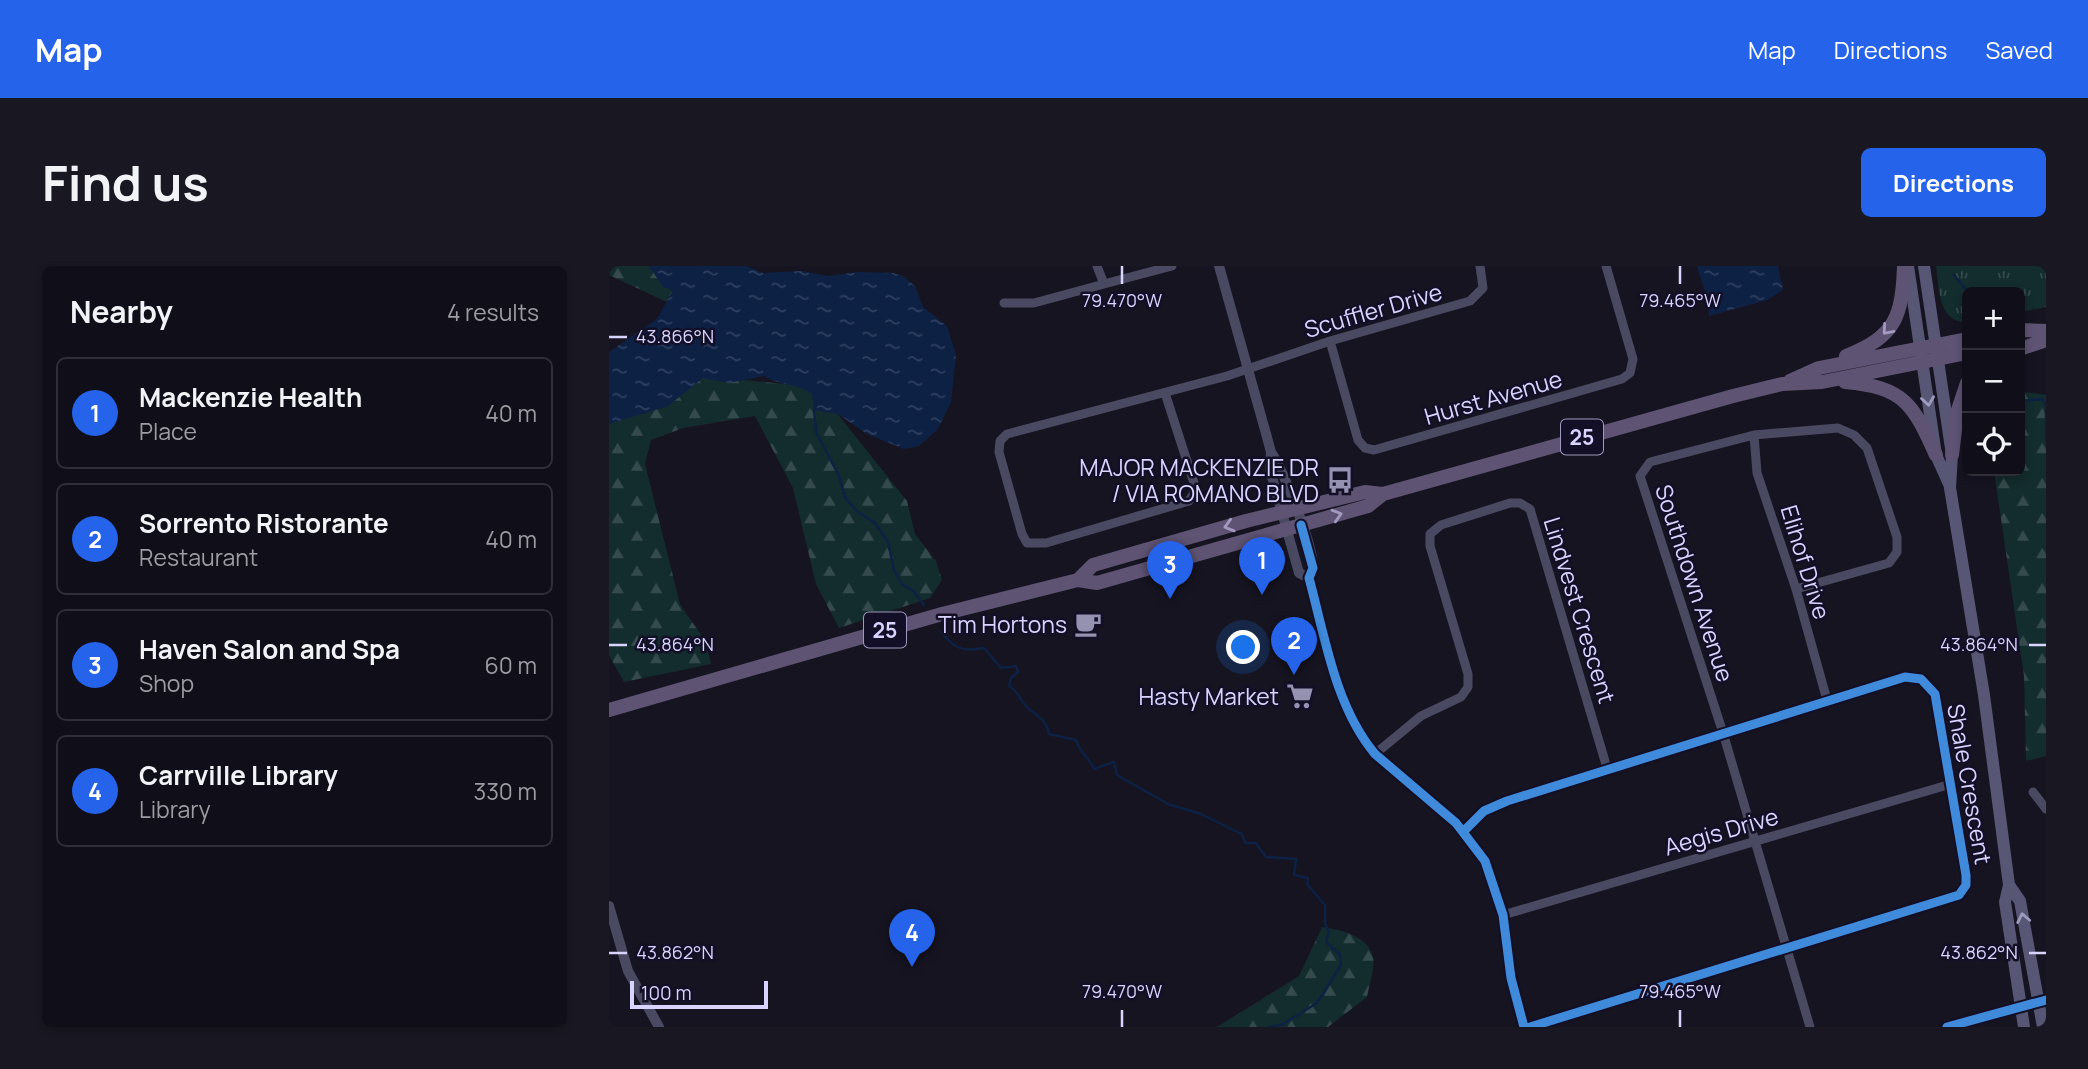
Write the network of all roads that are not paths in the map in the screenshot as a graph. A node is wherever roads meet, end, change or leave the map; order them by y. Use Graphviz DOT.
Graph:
graph roads {
  1 [pos="1097,266"];
  2 [pos="1172,266"];
  3 [pos="1219,266"];
  4 [pos="1480,266"];
  5 [pos="1606,266"];
  6 [pos="1906,266"];
  7 [pos="1924,266"];
  8 [pos="1104,284"];
  9 [pos="1004,303"];
  10 [pos="2025,331"];
  11 [pos="2043,335"];
  12 [pos="2025,340"];
  13 [pos="1331,341"];
  14 [pos="1962,341"];
  15 [pos="2025,346"];
  16 [pos="1937,351"];
  17 [pos="1962,353"];
  18 [pos="1921,355"];
  19 [pos="1819,368"];
  20 [pos="1248,370"];
  21 [pos="1830,381"];
  22 [pos="1782,384"];
  23 [pos="1165,393"];
  24 [pos="1962,398"];
  25 [pos="1753,435"];
  26 [pos="1952,454"];
  27 [pos="1936,455"];
  28 [pos="1950,488"];
  29 [pos="1383,494"];
  30 [pos="1289,511"];
  31 [pos="1294,527"];
  32 [pos="1078,580"];
  33 [pos="1796,589"];
  34 [pos="1827,700"];
  35 [pos="609,710"];
  36 [pos="1723,733"];
  37 [pos="1375,754"];
  38 [pos="1607,768"];
  39 [pos="1951,784"];
  40 [pos="2033,792"];
  41 [pos="2046,808"];
  42 [pos="1464,831"];
  43 [pos="1756,841"];
  44 [pos="2009,885"];
  45 [pos="609,906"];
  46 [pos="1503,915"];
  47 [pos="1787,947"];
  48 [pos="2042,1001"];
  49 [pos="2022,1005"];
  50 [pos="659,1027"];
  51 [pos="1524,1027"];
  52 [pos="1530,1027"];
  53 [pos="1810,1027"];
  54 [pos="1947,1027"];
  55 [pos="2024,1027"];
  56 [pos="2043,1027"];
  1 -- 8 [label="street"];
  2 -- 8 [label="street"];
  3 -- 20 [label="street"];
  4 -- 13 [label="street, Scuffler Drive"];
  5 -- 13 [label="street, Hurst Avenue"];
  6 -- 18 [label="main road"];
  6 -- 19 [label="main road, one-way"];
  7 -- 16 [label="main road"];
  8 -- 9 [label="street"];
  10 -- 11 [label="main road"];
  11 -- 12 [label="main road"];
  11 -- 15 [label="main road"];
  13 -- 20 [label="street, Scuffler Drive"];
  14 -- 16 [label="main road, 25"];
  16 -- 17 [label="main road, 25"];
  16 -- 18 [label="main road, 25"];
  16 -- 26 [label="main road"];
  18 -- 19 [label="main road, 25"];
  18 -- 21 [label="main road, 25"];
  18 -- 27 [label="main road, one-way"];
  19 -- 22 [label="main road, 25"];
  20 -- 23 [label="street, Scuffler Drive"];
  20 -- 30 [label="street"];
  21 -- 22 [label="main road, 25"];
  21 -- 27 [label="main road"];
  22 -- 29 [label="main road, 25"];
  23 -- 23 [label="street, Scuffler Drive"];
  24 -- 26 [label="main road"];
  25 -- 33 [label="street, Elihof Drive"];
  25 -- 33 [label="street, Southdown Avenue"];
  25 -- 36 [label="street, Southdown Avenue"];
  26 -- 28 [label="main road"];
  27 -- 28 [label="main road"];
  28 -- 44 [label="main road"];
  29 -- 30 [label="main road, 25"];
  31 -- 29 [label="main road, 25, one-way"];
  30 -- 31 [label="street"];
  30 -- 32 [label="main road, 25, one-way"];
  31 -- 32 [label="main road, 25"];
  31 -- 37 [label="street"];
  32 -- 35 [label="main road, 25"];
  33 -- 34 [label="street, Elihof Drive"];
  34 -- 36 [label="street, Shale Crescent"];
  34 -- 39 [label="street, Shale Crescent"];
  36 -- 38 [label="street, Shale Crescent"];
  36 -- 43 [label="street, Southdown Avenue"];
  37 -- 38 [label="street, Lindvest Crescent"];
  37 -- 42 [label="street"];
  38 -- 42 [label="street, Shale Crescent"];
  39 -- 43 [label="street, Aegis Drive"];
  39 -- 47 [label="street, Shale Crescent"];
  40 -- 41 [label="street"];
  42 -- 46 [label="street"];
  43 -- 46 [label="street, Aegis Drive"];
  43 -- 47 [label="street, Southdown Avenue"];
  48 -- 44 [label="main road, one-way"];
  44 -- 49 [label="main road"];
  45 -- 50 [label="street"];
  46 -- 51 [label="street"];
  47 -- 52 [label="street, Shale Crescent"];
  47 -- 53 [label="street, Southdown Avenue"];
  48 -- 49 [label="street"];
  48 -- 56 [label="main road"];
  49 -- 54 [label="street"];
  49 -- 55 [label="main road"];
}
